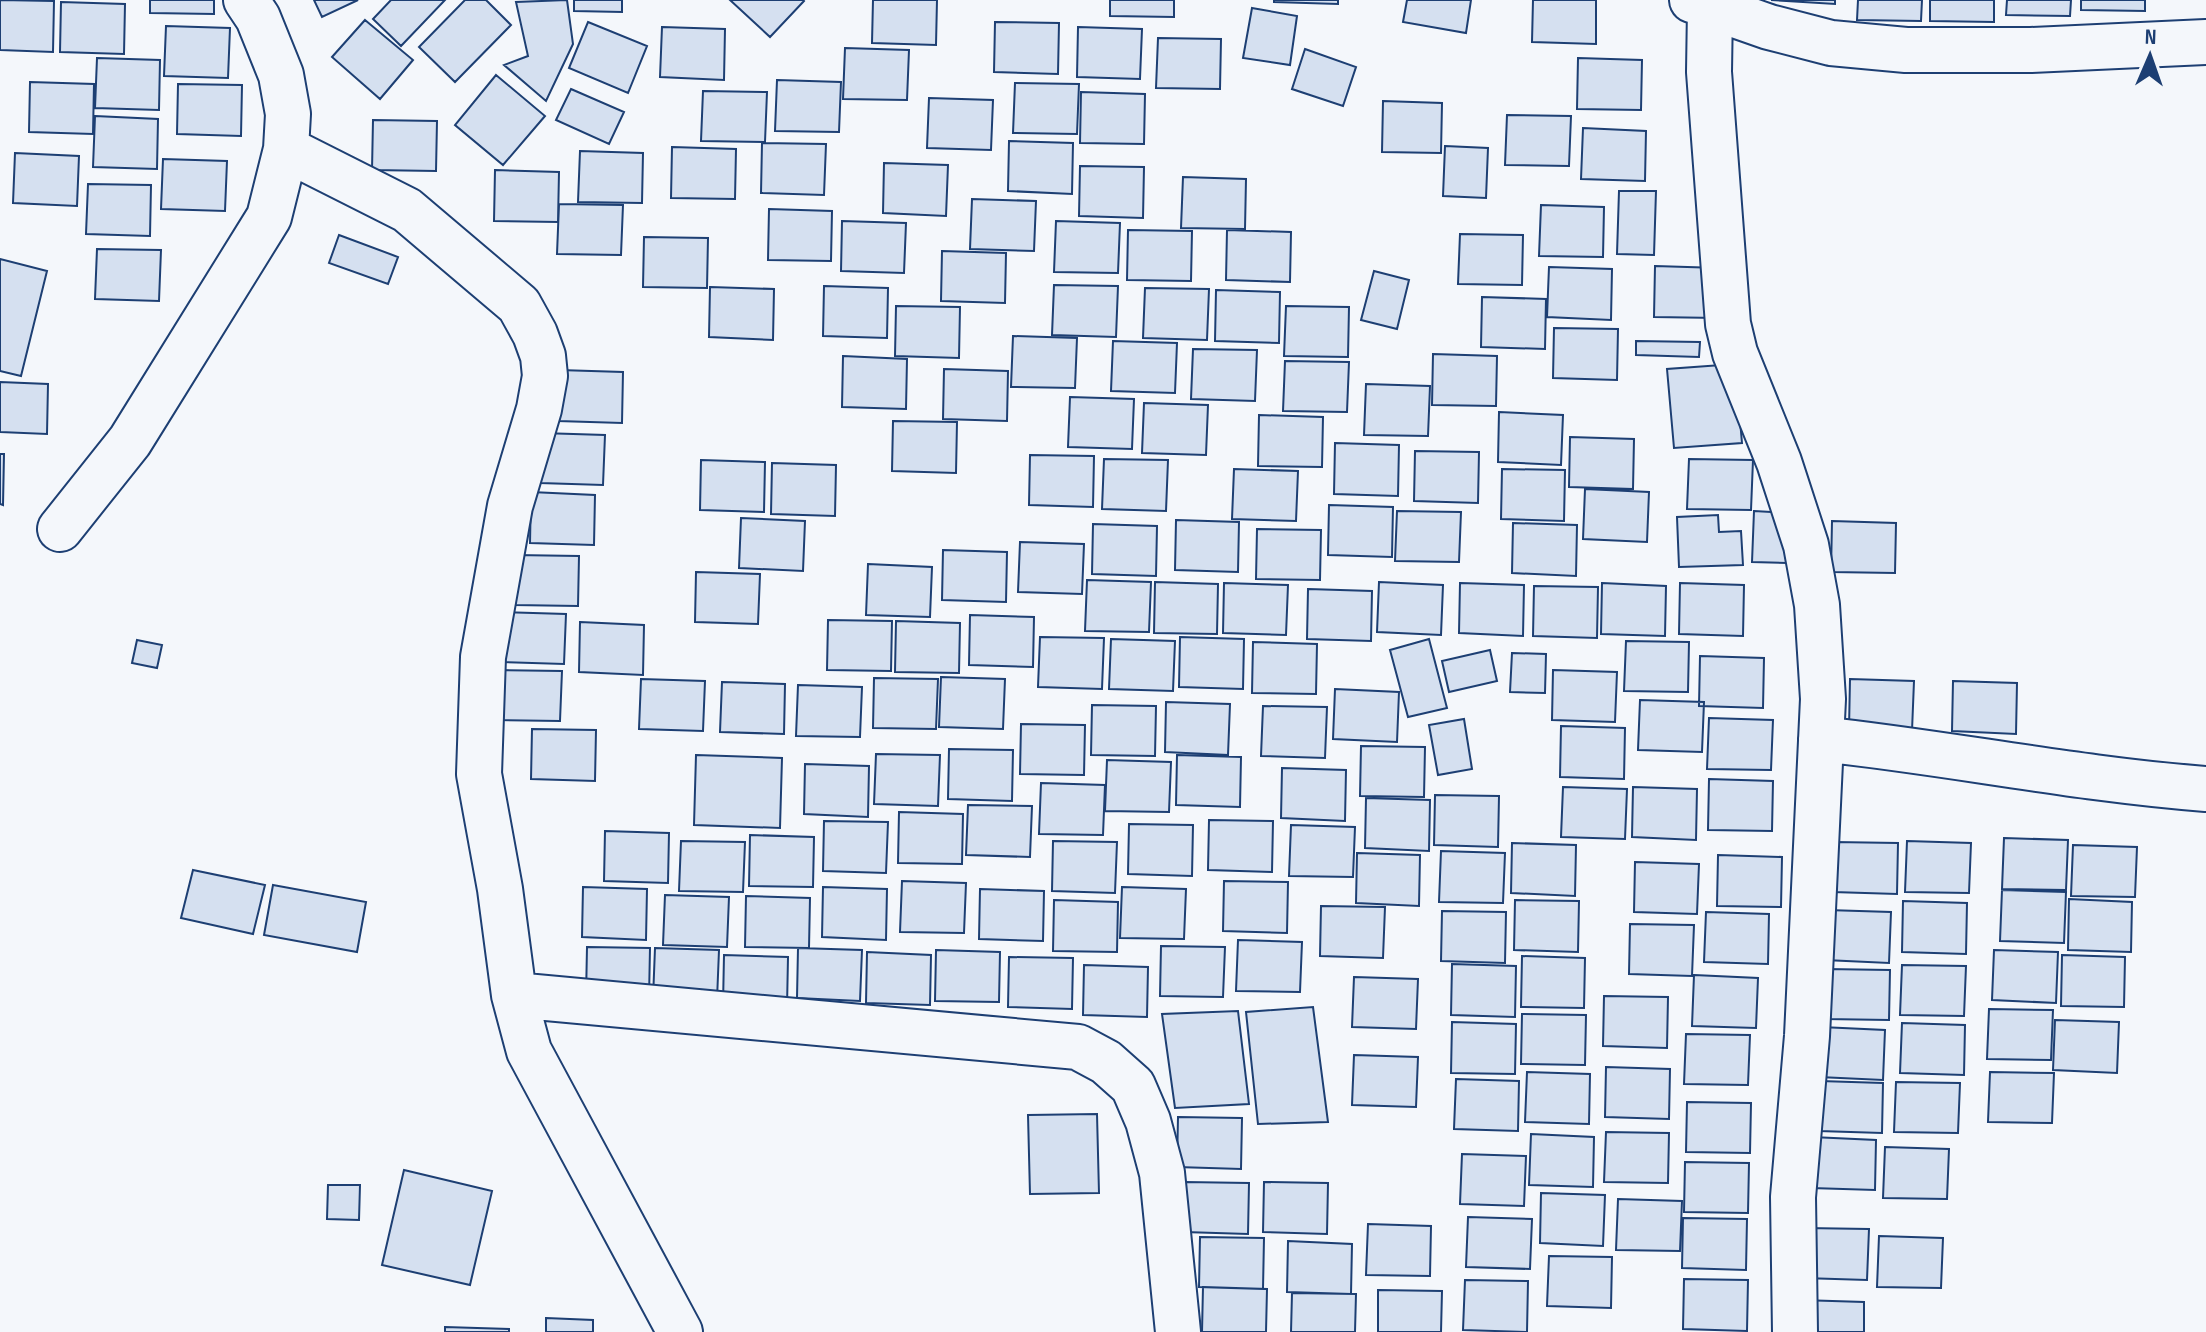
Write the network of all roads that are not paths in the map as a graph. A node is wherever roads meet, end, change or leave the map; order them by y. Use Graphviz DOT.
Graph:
graph roads {
  1 [pos="246,0"];
  2 [pos="1701,4"];
  3 [pos="2206,42"];
  4 [pos="286,149"];
  5 [pos="60,529"];
  6 [pos="1821,739"];
  7 [pos="2206,789"];
  8 [pos="514,995"];
  9 [pos="680,1332"];
  10 [pos="1178,1332"];
  11 [pos="1795,1332"];
  1 -- 4 [label="street"];
  2 -- 3 [label="street"];
  2 -- 6 [label="street"];
  4 -- 5 [label="street"];
  4 -- 8 [label="street"];
  6 -- 7 [label="street"];
  6 -- 11 [label="street"];
  8 -- 9 [label="street"];
  8 -- 10 [label="street"];
}
